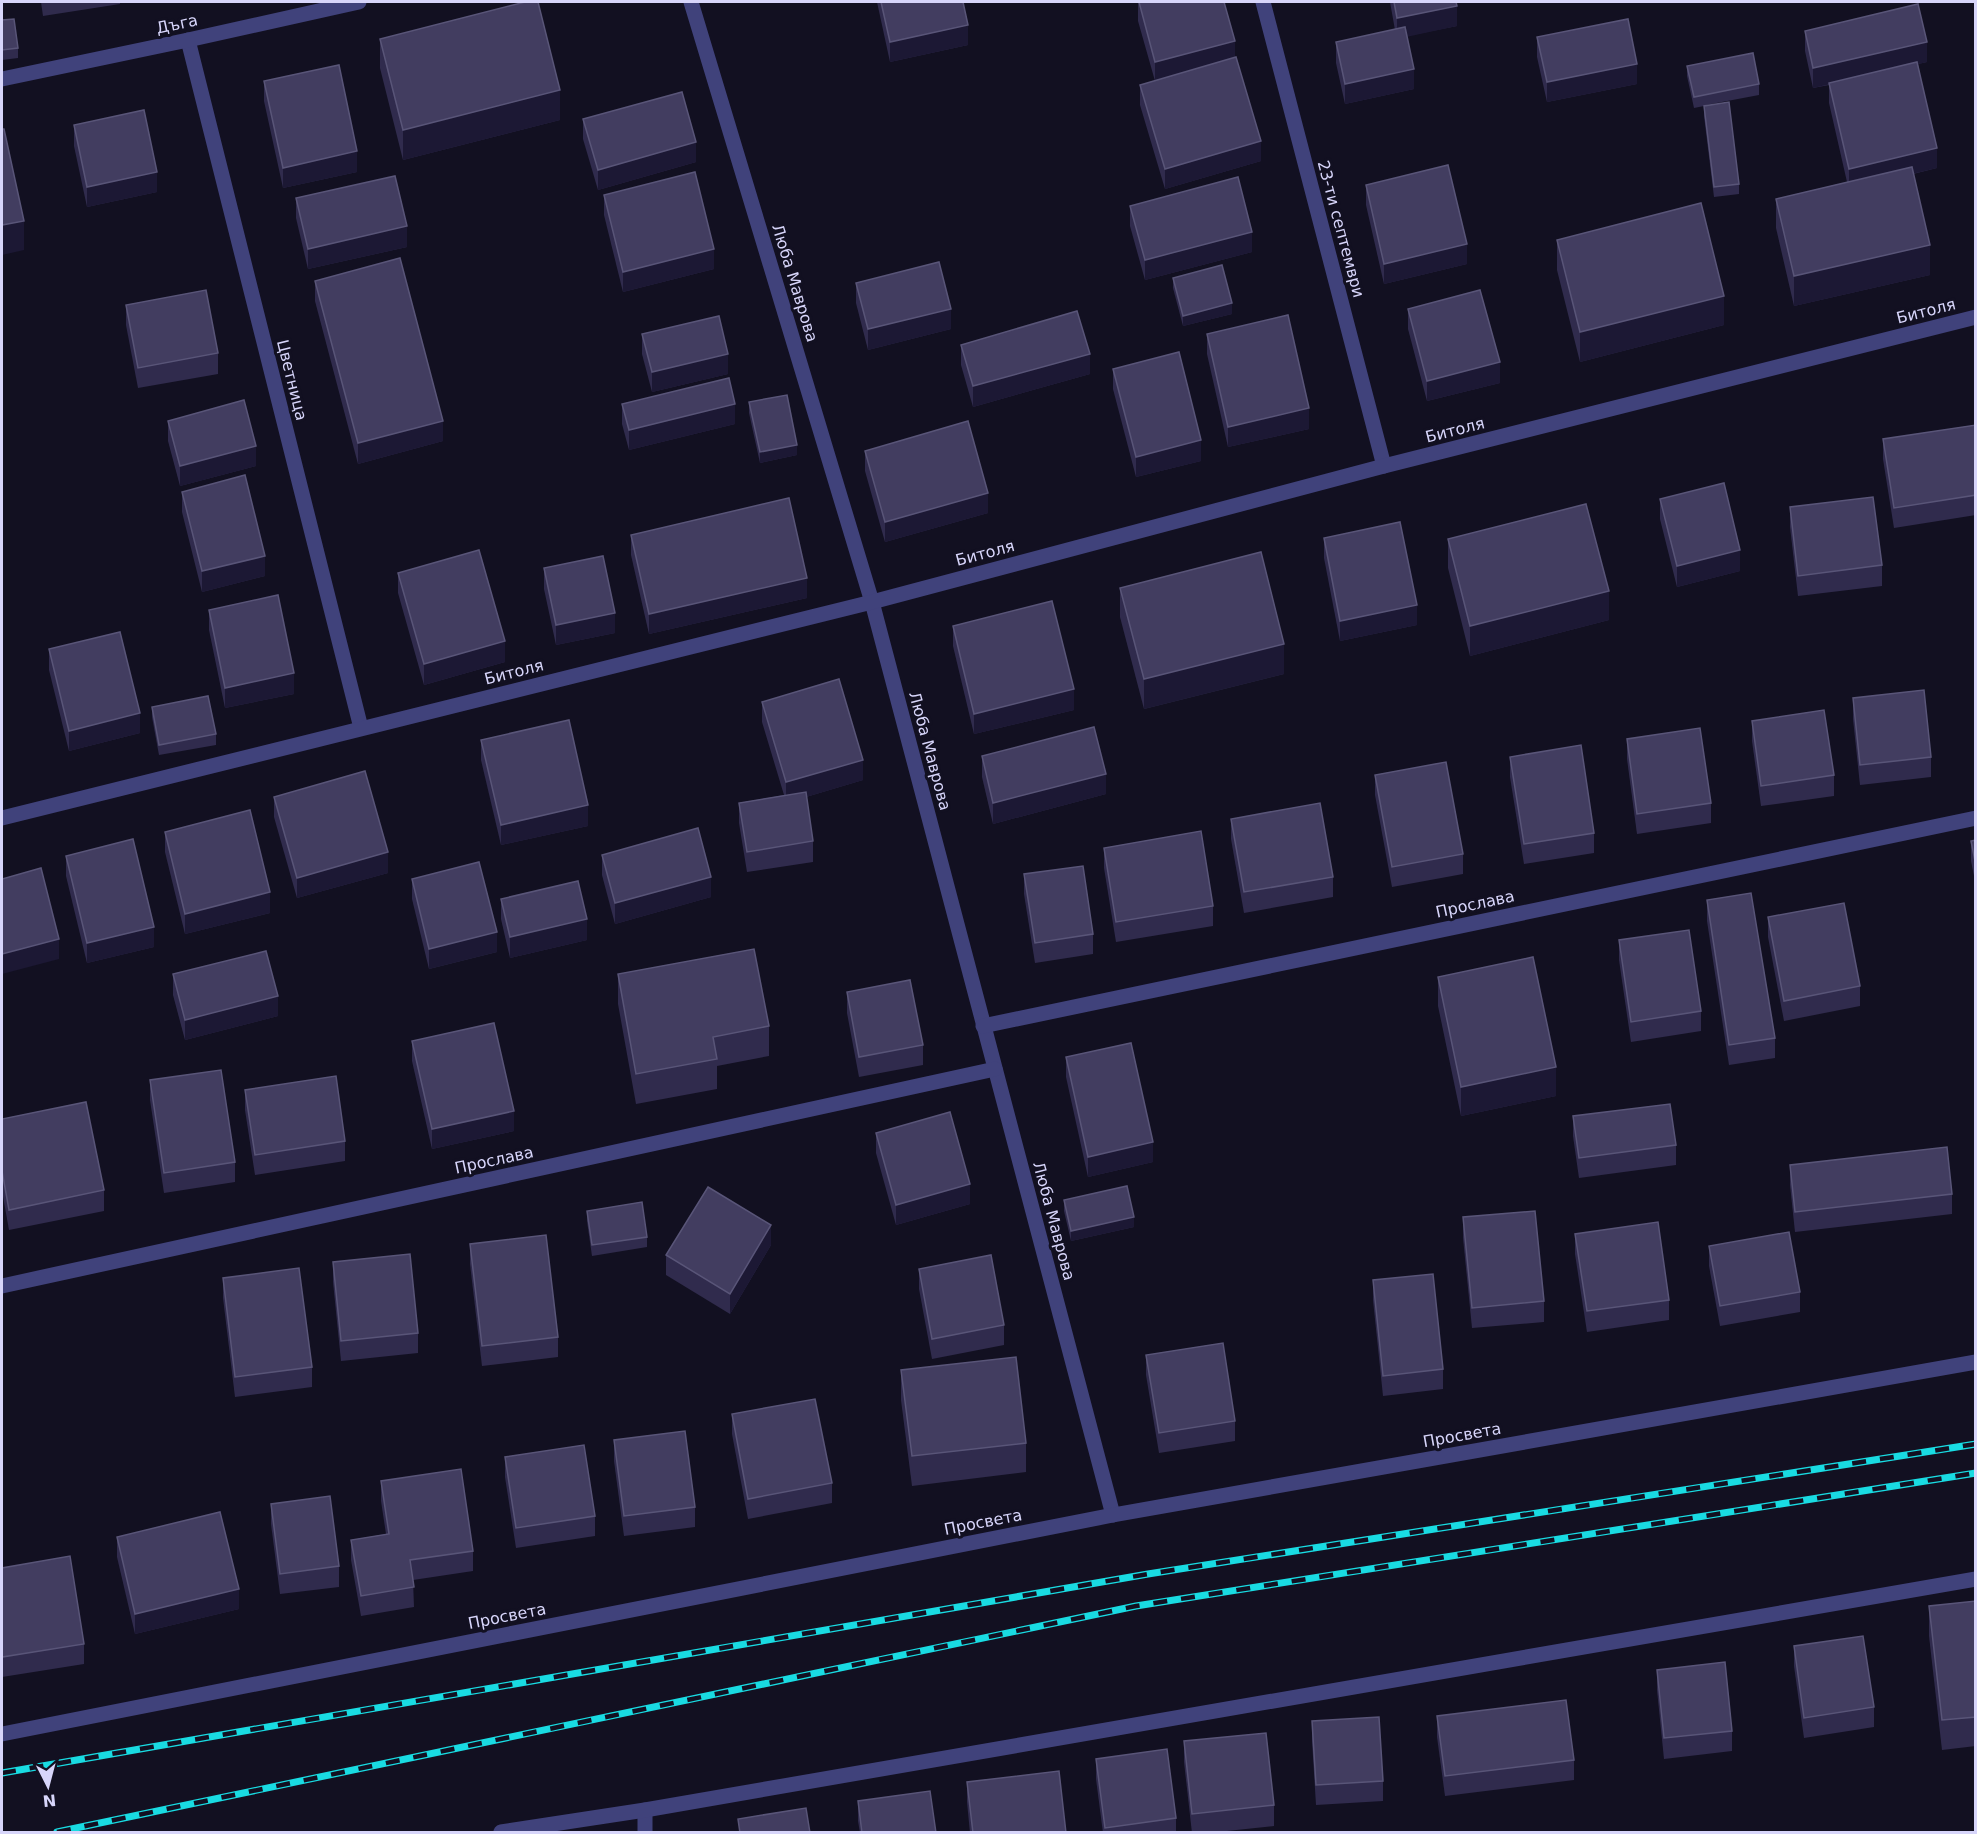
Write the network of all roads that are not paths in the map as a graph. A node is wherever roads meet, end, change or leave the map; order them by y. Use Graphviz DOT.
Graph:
graph roads {
  1 [pos="359,2"];
  2 [pos="691,2"];
  3 [pos="1263,2"];
  4 [pos="188,40"];
  5 [pos="2,79"];
  6 [pos="1976,317"];
  7 [pos="1384,466"];
  8 [pos="872,602"];
  9 [pos="361,728"];
  10 [pos="2,818"];
  11 [pos="1976,818"];
  12 [pos="983,1026"];
  13 [pos="995,1069"];
  14 [pos="2,1286"];
  15 [pos="1976,1362"];
  16 [pos="1113,1515"];
  17 [pos="1976,1579"];
  18 [pos="2,1734"];
  19 [pos="645,1810"];
  20 [pos="501,1833"];
  21 [pos="645,1833"];
  1 -- 4 [label="street, Дъга"];
  2 -- 8 [label="street, Люба Маврова"];
  3 -- 7 [label="street, 23-ти септември"];
  4 -- 5 [label="street, Дъга"];
  4 -- 9 [label="street, Цветница"];
  6 -- 7 [label="street, Битоля"];
  7 -- 8 [label="street, Битоля"];
  8 -- 9 [label="street, Битоля"];
  8 -- 12 [label="street, Люба Маврова"];
  9 -- 10 [label="street, Битоля"];
  11 -- 12 [label="street, Прослава"];
  12 -- 13 [label="street, Люба Маврова"];
  13 -- 14 [label="street, Прослава"];
  13 -- 16 [label="street, Люба Маврова"];
  15 -- 16 [label="street, Просвета"];
  16 -- 18 [label="street, Просвета"];
  17 -- 19 [label="street"];
  19 -- 20 [label="street"];
  19 -- 21 [label="street"];
}
